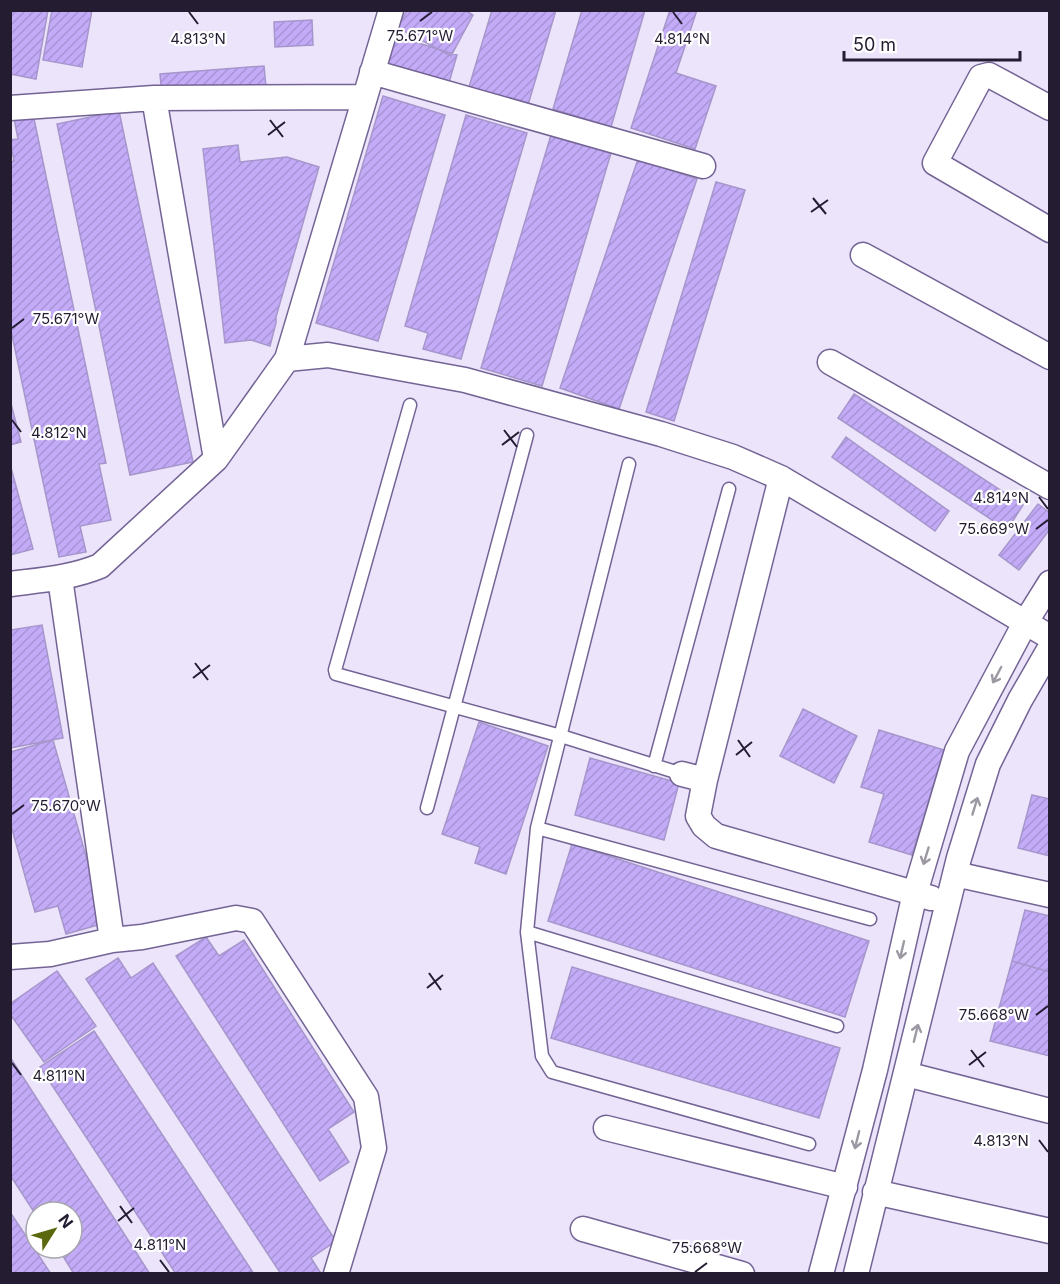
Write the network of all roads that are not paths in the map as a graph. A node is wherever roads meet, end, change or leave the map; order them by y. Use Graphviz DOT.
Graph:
graph roads {
  1 [pos="391,10"];
  2 [pos="372,72"];
  3 [pos="366,97"];
  4 [pos="154,98"];
  5 [pos="10,108"];
  6 [pos="1050,108"];
  7 [pos="703,166"];
  8 [pos="1050,230"];
  9 [pos="863,255"];
  10 [pos="1050,357"];
  11 [pos="287,359"];
  12 [pos="830,362"];
  13 [pos="410,405"];
  14 [pos="527,435"];
  15 [pos="216,459"];
  16 [pos="629,464"];
  17 [pos="782,478"];
  18 [pos="1050,488"];
  19 [pos="729,489"];
  20 [pos="60,578"];
  21 [pos="1050,583"];
  22 [pos="10,584"];
  23 [pos="1025,623"];
  24 [pos="1050,637"];
  25 [pos="1050,648"];
  26 [pos="455,708"];
  27 [pos="561,736"];
  28 [pos="654,766"];
  29 [pos="682,774"];
  30 [pos="705,780"];
  31 [pos="428,808"];
  32 [pos="537,828"];
  33 [pos="954,874"];
  34 [pos="915,893"];
  35 [pos="1050,895"];
  36 [pos="948,903"];
  37 [pos="870,919"];
  38 [pos="527,932"];
  39 [pos="112,940"];
  40 [pos="10,957"];
  41 [pos="837,1026"];
  42 [pos="906,1074"];
  43 [pos="1050,1111"];
  44 [pos="606,1128"];
  45 [pos="809,1144"];
  46 [pos="845,1187"];
  47 [pos="875,1192"];
  48 [pos="583,1229"];
  49 [pos="1050,1231"];
  50 [pos="336,1274"];
  51 [pos="742,1274"];
  52 [pos="821,1274"];
  53 [pos="856,1274"];
  1 -- 2 [label="street"];
  2 -- 3 [label="street"];
  2 -- 7 [label="street"];
  3 -- 4 [label="street"];
  3 -- 11 [label="street"];
  4 -- 5 [label="street"];
  4 -- 15 [label="street"];
  6 -- 8 [label="street"];
  9 -- 10 [label="street"];
  11 -- 15 [label="street"];
  11 -- 17 [label="street"];
  12 -- 18 [label="street"];
  13 -- 26 [label="lane"];
  14 -- 26 [label="lane"];
  15 -- 20 [label="street"];
  16 -- 27 [label="lane"];
  17 -- 23 [label="street"];
  17 -- 30 [label="street"];
  19 -- 28 [label="lane"];
  20 -- 22 [label="street"];
  20 -- 39 [label="street"];
  21 -- 23 [label="street"];
  23 -- 24 [label="street"];
  23 -- 34 [label="street, one-way"];
  33 -- 25 [label="street, one-way"];
  26 -- 27 [label="lane"];
  26 -- 31 [label="lane"];
  27 -- 28 [label="lane"];
  27 -- 32 [label="lane"];
  28 -- 29 [label="lane"];
  29 -- 30 [label="street"];
  30 -- 34 [label="street"];
  32 -- 37 [label="lane"];
  32 -- 38 [label="lane"];
  33 -- 35 [label="street"];
  33 -- 36 [label="street"];
  34 -- 36 [label="street"];
  34 -- 46 [label="street, one-way"];
  42 -- 36 [label="street, one-way"];
  38 -- 41 [label="lane"];
  38 -- 45 [label="lane"];
  39 -- 40 [label="street"];
  39 -- 50 [label="street"];
  42 -- 43 [label="street"];
  42 -- 47 [label="street"];
  44 -- 46 [label="street"];
  46 -- 52 [label="street"];
  47 -- 49 [label="street"];
  47 -- 53 [label="street"];
  48 -- 51 [label="street"];
}
